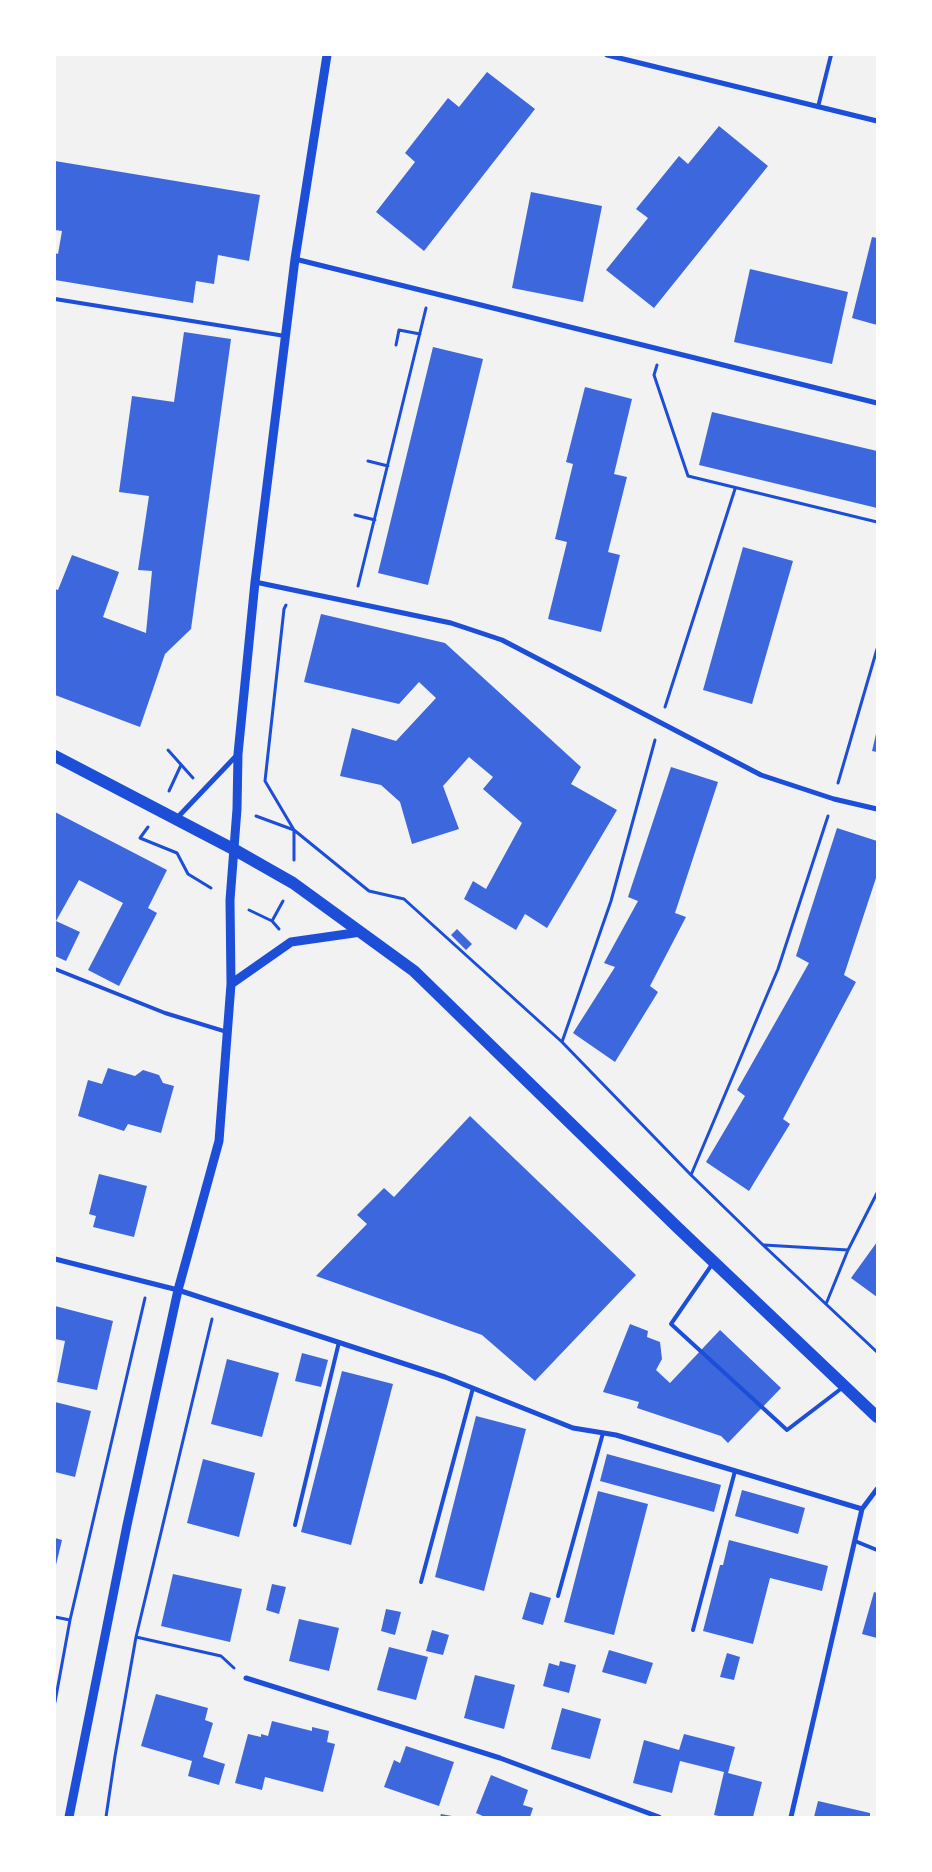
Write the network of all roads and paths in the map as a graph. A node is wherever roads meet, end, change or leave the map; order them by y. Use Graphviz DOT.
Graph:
graph roads {
  1 [pos="327,55"];
  2 [pos="607,55"];
  3 [pos="831,55"];
  4 [pos="818,107"];
  5 [pos="877,121"];
  6 [pos="295,259"];
  7 [pos="430,292"];
  8 [pos="55,299"];
  9 [pos="420,334"];
  10 [pos="285,336"];
  11 [pos="396,345"];
  12 [pos="661,350"];
  13 [pos="877,403"];
  14 [pos="368,461"];
  15 [pos="388,466"];
  16 [pos="735,489"];
  17 [pos="356,515"];
  18 [pos="375,520"];
  19 [pos="877,522"];
  20 [pos="255,582"];
  21 [pos="292,590"];
  22 [pos="354,603"];
  23 [pos="877,649"];
  24 [pos="660,722"];
  25 [pos="238,754"];
  26 [pos="55,756"];
  27 [pos="834,799"];
  28 [pos="877,810"];
  29 [pos="175,819"];
  30 [pos="140,838"];
  31 [pos="235,850"];
  32 [pos="230,900"];
  33 [pos="272,921"];
  34 [pos="361,932"];
  35 [pos="55,969"];
  36 [pos="231,984"];
  37 [pos="227,1032"];
  38 [pos="562,1042"];
  39 [pos="691,1175"];
  40 [pos="877,1193"];
  41 [pos="762,1245"];
  42 [pos="848,1250"];
  43 [pos="55,1259"];
  44 [pos="714,1262"];
  45 [pos="149,1282"];
  46 [pos="178,1290"];
  47 [pos="216,1302"];
  48 [pos="826,1304"];
  49 [pos="339,1342"];
  50 [pos="877,1352"];
  51 [pos="844,1387"];
  52 [pos="473,1388"];
  53 [pos="877,1417"];
  54 [pos="604,1433"];
  55 [pos="735,1471"];
  56 [pos="877,1489"];
  57 [pos="862,1509"];
  58 [pos="295,1525"];
  59 [pos="854,1541"];
  60 [pos="877,1550"];
  61 [pos="421,1582"];
  62 [pos="558,1596"];
  63 [pos="55,1617"];
  64 [pos="70,1620"];
  65 [pos="693,1630"];
  66 [pos="136,1636"];
  67 [pos="246,1678"];
  68 [pos="55,1702"];
  69 [pos="69,1817"];
  70 [pos="106,1817"];
  71 [pos="659,1817"];
  72 [pos="790,1817"];
  1 -- 6 [label="street"];
  2 -- 4 [label="street"];
  3 -- 4 [label="lane"];
  4 -- 5 [label="street"];
  6 -- 7 [label="street"];
  6 -- 10 [label="street"];
  7 -- 9 [label="path"];
  7 -- 12 [label="street"];
  8 -- 10 [label="lane"];
  9 -- 11 [label="path"];
  9 -- 15 [label="path"];
  10 -- 20 [label="street"];
  12 -- 13 [label="street"];
  12 -- 16 [label="path"];
  14 -- 15 [label="path"];
  15 -- 18 [label="path"];
  16 -- 19 [label="path"];
  16 -- 24 [label="path"];
  17 -- 18 [label="path"];
  18 -- 22 [label="path"];
  20 -- 21 [label="street"];
  20 -- 25 [label="street"];
  21 -- 22 [label="street"];
  21 -- 38 [label="path"];
  22 -- 24 [label="street"];
  23 -- 27 [label="path"];
  24 -- 27 [label="street"];
  24 -- 38 [label="path"];
  25 -- 29 [label="street"];
  25 -- 31 [label="street"];
  26 -- 29 [label="main road"];
  27 -- 28 [label="street"];
  27 -- 39 [label="path"];
  29 -- 31 [label="main road"];
  30 -- 32 [label="path"];
  31 -- 32 [label="street"];
  31 -- 34 [label="main road"];
  32 -- 33 [label="path"];
  32 -- 36 [label="street"];
  34 -- 36 [label="street"];
  34 -- 44 [label="main road"];
  35 -- 37 [label="lane"];
  36 -- 37 [label="street"];
  37 -- 46 [label="street"];
  38 -- 39 [label="path"];
  39 -- 41 [label="path"];
  40 -- 42 [label="path"];
  41 -- 42 [label="path"];
  41 -- 48 [label="path"];
  42 -- 48 [label="path"];
  43 -- 45 [label="street"];
  44 -- 51 [label="main road"];
  44 -- 51 [label="lane"];
  45 -- 46 [label="street"];
  45 -- 64 [label="path"];
  46 -- 47 [label="street"];
  46 -- 69 [label="street"];
  47 -- 49 [label="street"];
  47 -- 66 [label="path"];
  48 -- 50 [label="path"];
  49 -- 52 [label="street"];
  49 -- 58 [label="lane"];
  51 -- 53 [label="main road"];
  52 -- 54 [label="street"];
  52 -- 61 [label="lane"];
  54 -- 55 [label="street"];
  54 -- 62 [label="lane"];
  55 -- 57 [label="street"];
  55 -- 65 [label="lane"];
  56 -- 57 [label="street"];
  57 -- 59 [label="street"];
  59 -- 60 [label="lane"];
  59 -- 72 [label="street"];
  63 -- 64 [label="path"];
  64 -- 68 [label="path"];
  66 -- 67 [label="path"];
  66 -- 70 [label="path"];
  67 -- 71 [label="street"];
}
